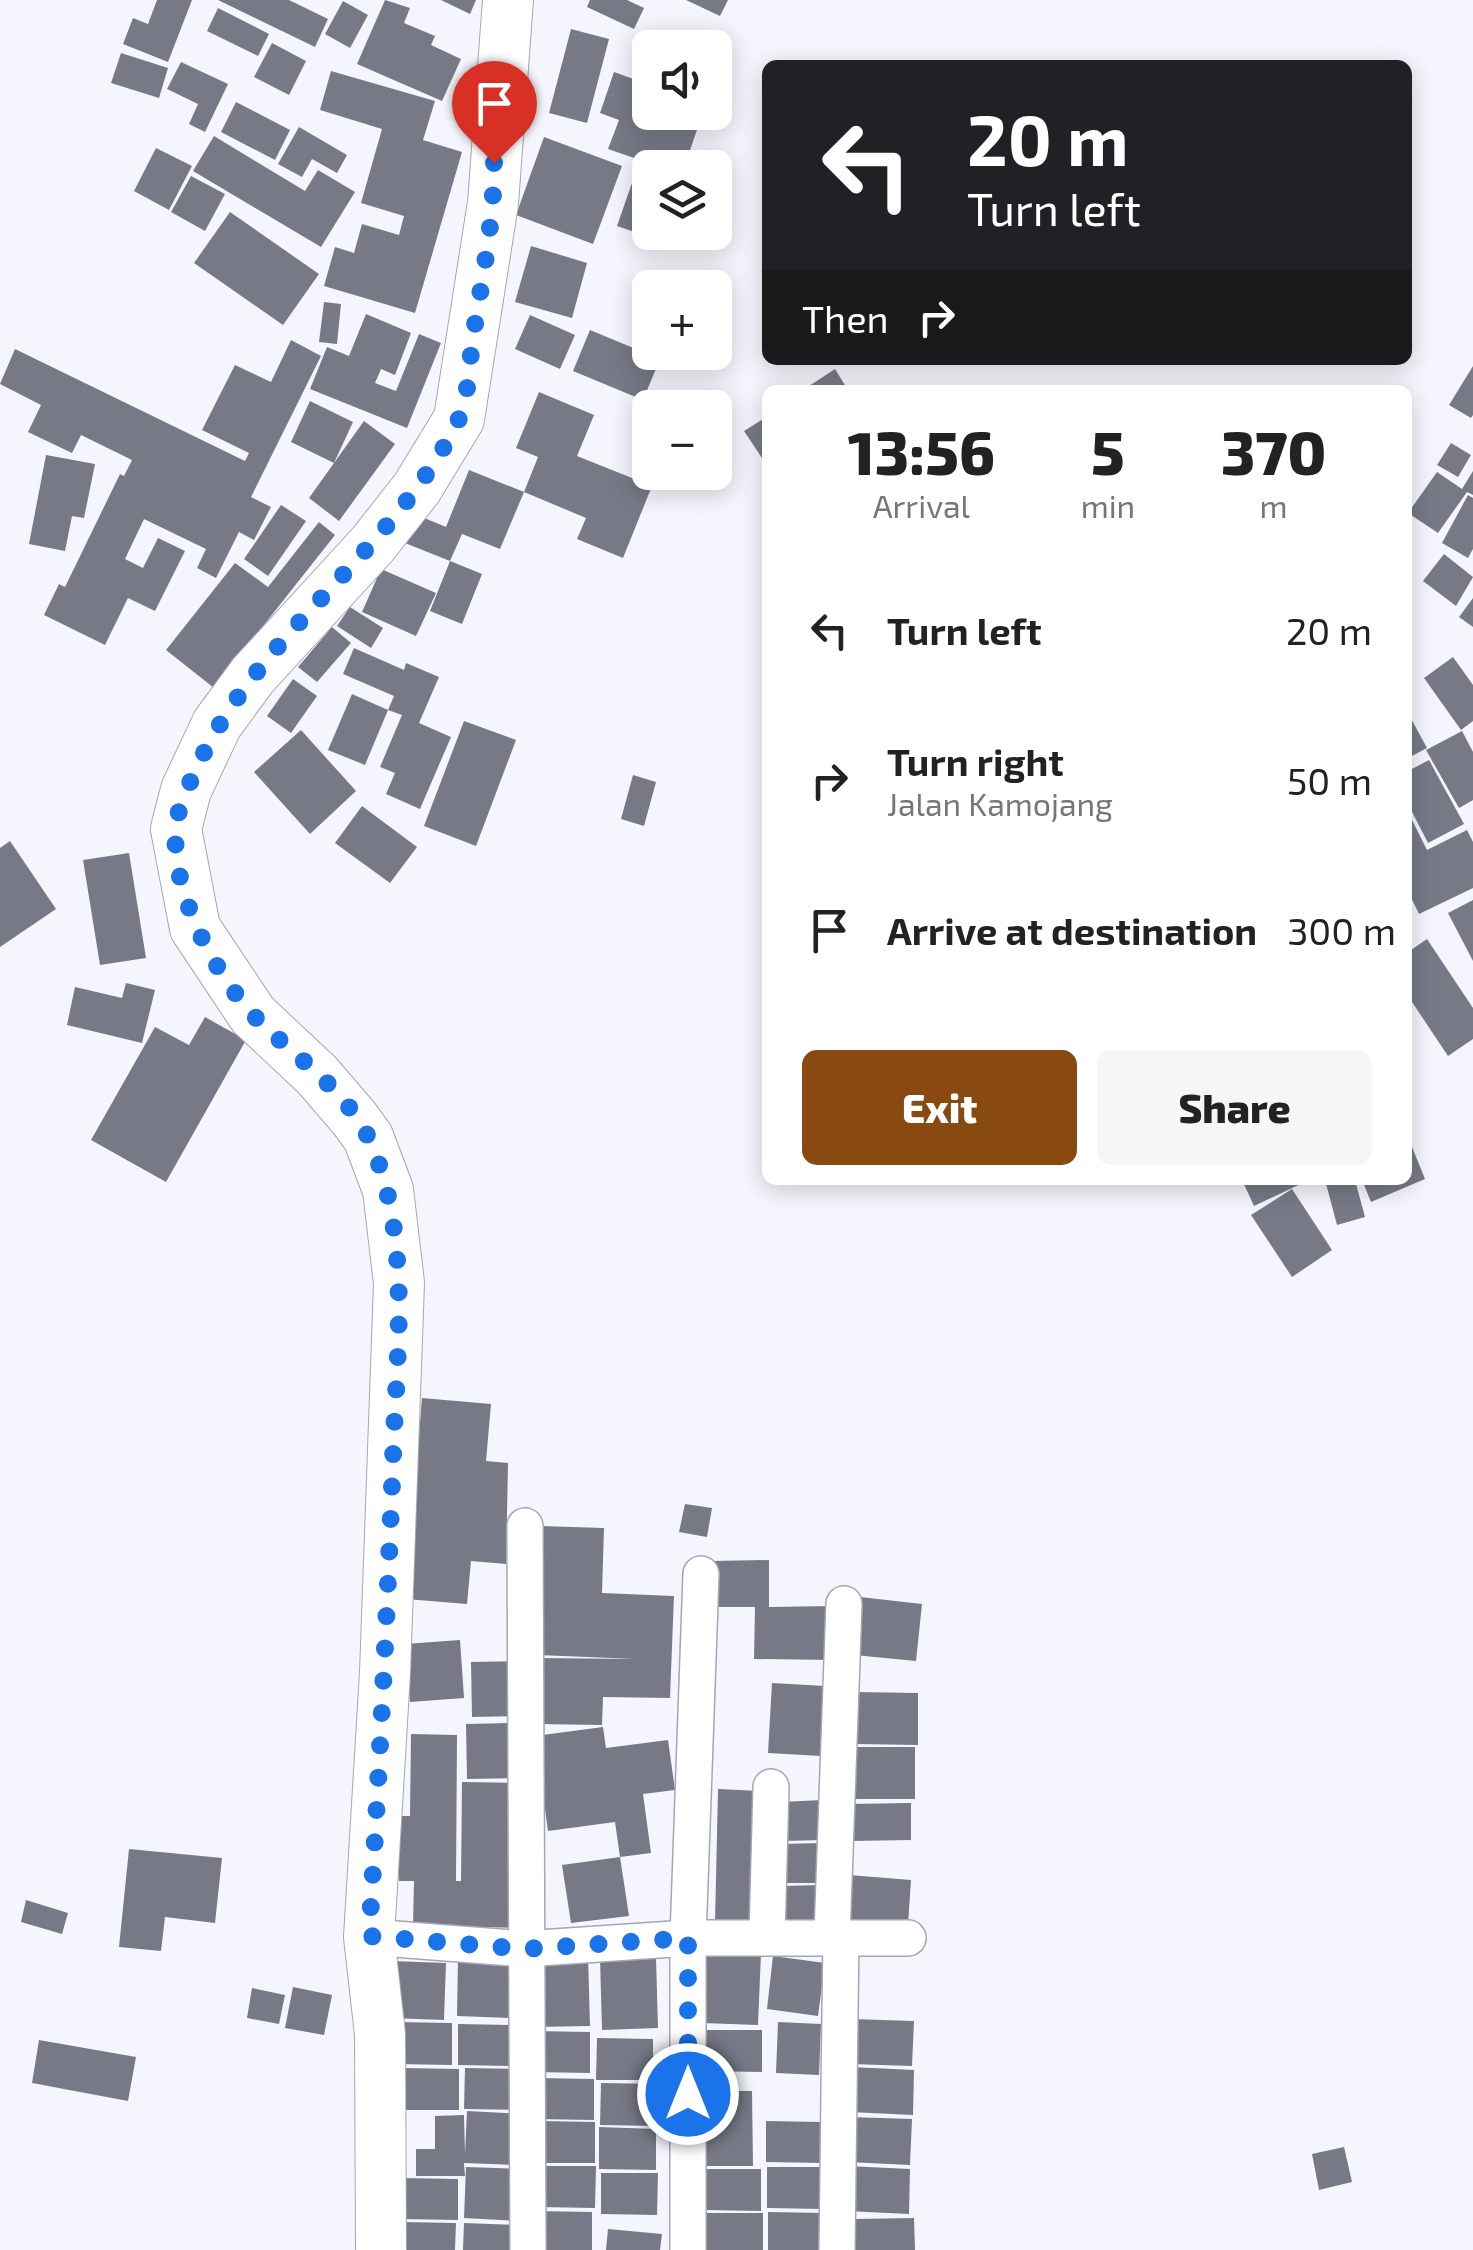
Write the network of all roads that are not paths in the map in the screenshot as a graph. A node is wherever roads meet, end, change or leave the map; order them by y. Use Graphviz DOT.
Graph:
graph roads {
  1 [pos="508,0"];
  2 [pos="524,1526"];
  3 [pos="700,1574"];
  4 [pos="844,1604"];
  5 [pos="771,1787"];
  6 [pos="369,1936"];
  7 [pos="836,1936"];
  8 [pos="768,1937"];
  9 [pos="688,1938"];
  10 [pos="908,1938"];
  11 [pos="524,1949"];
  12 [pos="381,2250"];
  13 [pos="528,2250"];
  14 [pos="688,2250"];
  15 [pos="837,2250"];
  1 -- 6 [label="main road"];
  2 -- 11 [label="street"];
  3 -- 9 [label="street"];
  4 -- 7 [label="street"];
  5 -- 8 [label="street"];
  6 -- 11 [label="street"];
  6 -- 12 [label="main road"];
  7 -- 8 [label="street"];
  7 -- 10 [label="street"];
  7 -- 15 [label="street"];
  8 -- 9 [label="street"];
  9 -- 11 [label="street"];
  9 -- 14 [label="street"];
  11 -- 13 [label="street"];
}
